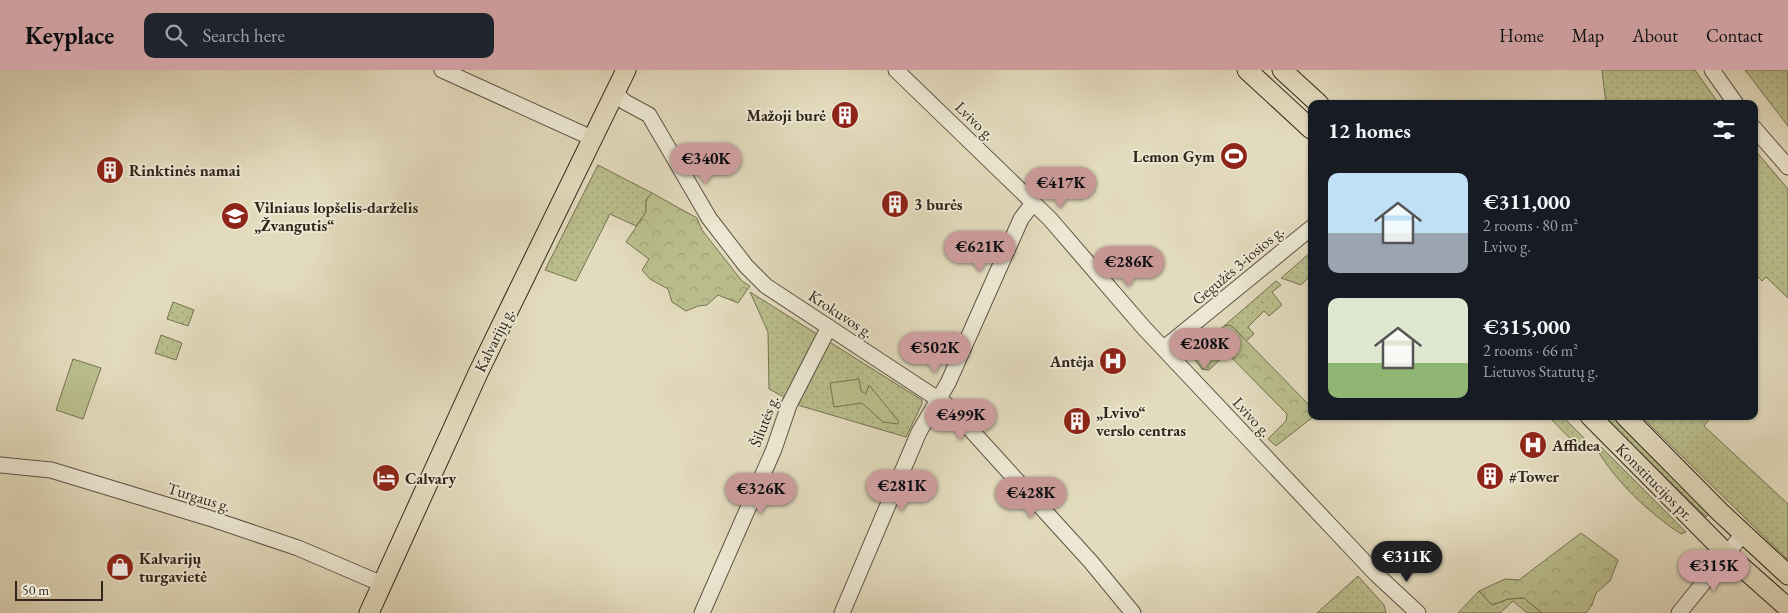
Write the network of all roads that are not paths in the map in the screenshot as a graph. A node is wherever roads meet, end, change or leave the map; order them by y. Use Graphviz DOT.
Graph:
graph roads {
  1 [pos="442,70"];
  2 [pos="626,70"];
  3 [pos="896,70"];
  4 [pos="1248,70"];
  5 [pos="1282,70"];
  6 [pos="1712,70"];
  7 [pos="615,93"];
  8 [pos="1315,100"];
  9 [pos="1733,100"];
  10 [pos="1308,127"];
  11 [pos="1758,133"];
  12 [pos="594,139"];
  13 [pos="1788,167"];
  14 [pos="1033,203"];
  15 [pos="1308,230"];
  16 [pos="829,327"];
  17 [pos="1164,348"];
  18 [pos="938,398"];
  19 [pos="1594,420"];
  20 [pos="1629,420"];
  21 [pos="0,465"];
  22 [pos="1743,534"];
  23 [pos="1726,553"];
  24 [pos="1788,575"];
  25 [pos="382,584"];
  26 [pos="1788,608"];
  27 [pos="1128,610"];
  28 [pos="369,613"];
  29 [pos="702,613"];
  30 [pos="842,613"];
  31 [pos="1418,613"];
  32 [pos="1679,613"];
  1 -- 12 [label="street"];
  2 -- 7 [label="main road, Kalvarijų g."];
  3 -- 14 [label="street, Lvivo g."];
  4 -- 10 [label="main road"];
  5 -- 8 [label="main road"];
  6 -- 9 [label="street"];
  7 -- 12 [label="main road, Kalvarijų g."];
  7 -- 16 [label="street, Krokuvos g."];
  11 -- 13 [label="street"];
  12 -- 25 [label="main road, Kalvarijų g."];
  14 -- 17 [label="street, Lvivo g."];
  14 -- 18 [label="street"];
  15 -- 17 [label="street, Gegužės 3-iosios g."];
  16 -- 18 [label="street, Krokuvos g."];
  16 -- 29 [label="street, Šilutės g."];
  17 -- 31 [label="street, Lvivo g."];
  18 -- 27 [label="street, Krokuvos g."];
  18 -- 30 [label="street"];
  19 -- 23 [label="main road, Konstitucijos pr."];
  20 -- 22 [label="main road, Konstitucijos pr."];
  21 -- 25 [label="street, Turgaus g."];
  22 -- 23 [label="street"];
  22 -- 24 [label="main road, Konstitucijos pr."];
  23 -- 26 [label="main road, Konstitucijos pr."];
  23 -- 32 [label="street"];
  25 -- 28 [label="main road, Kalvarijų g."];
}
